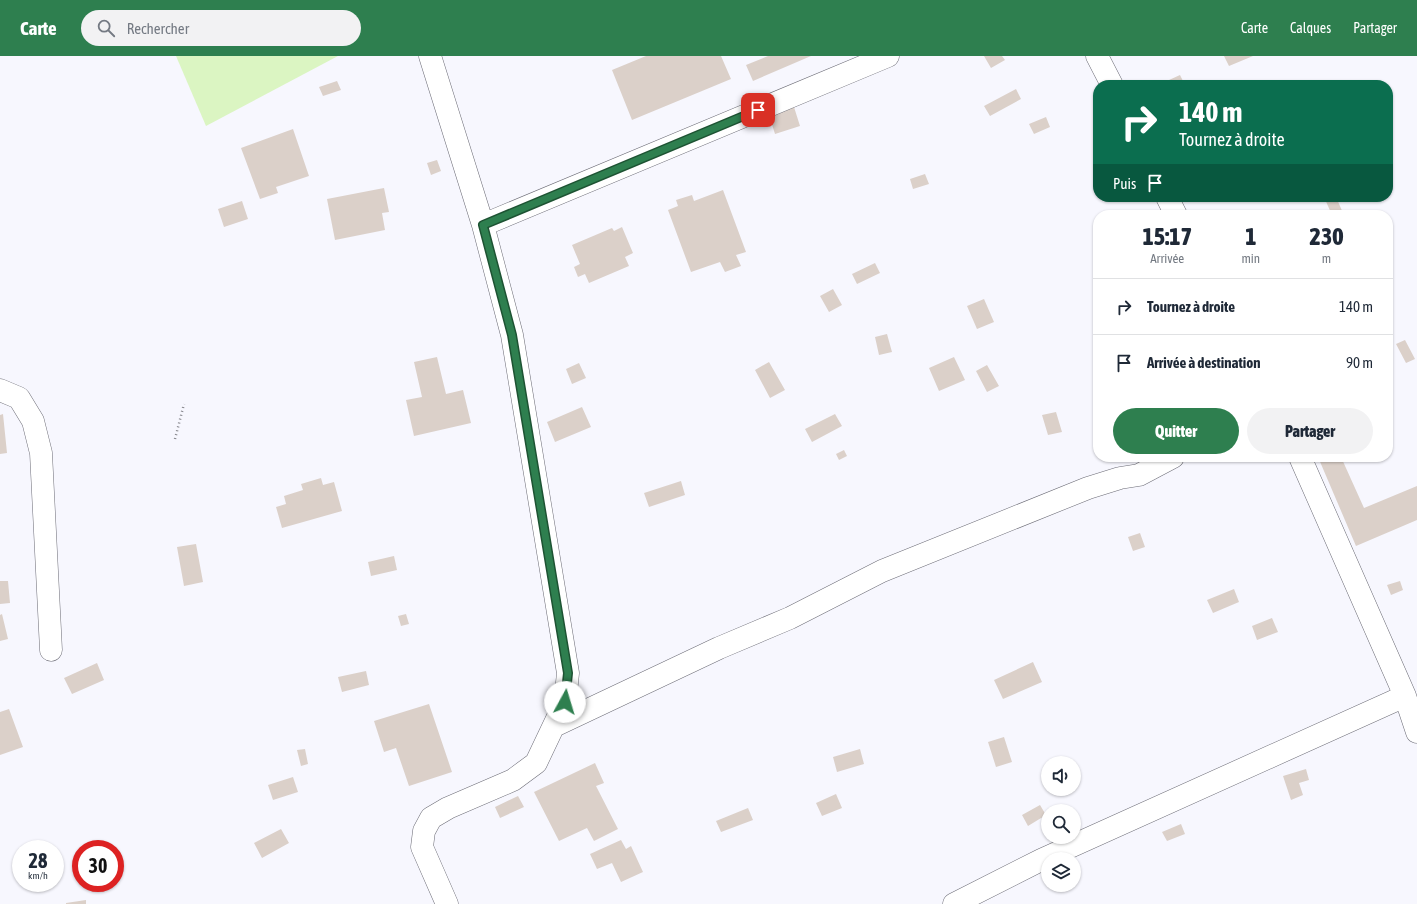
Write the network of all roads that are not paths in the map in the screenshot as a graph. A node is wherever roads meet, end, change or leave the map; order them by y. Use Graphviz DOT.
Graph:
graph roads {
  1 [pos="430,56"];
  2 [pos="888,56"];
  3 [pos="1097,56"];
  4 [pos="1109,80"];
  5 [pos="483,225"];
  6 [pos="0,390"];
  7 [pos="1164,462"];
  8 [pos="1302,462"];
  9 [pos="51,650"];
  10 [pos="1405,696"];
  11 [pos="554,726"];
  12 [pos="1417,732"];
  13 [pos="447,904"];
  14 [pos="954,904"];
  1 -- 5 [label="street"];
  2 -- 5 [label="street"];
  3 -- 4 [label="street"];
  5 -- 11 [label="street"];
  6 -- 9 [label="street"];
  7 -- 11 [label="street"];
  8 -- 10 [label="street"];
  10 -- 12 [label="street"];
  10 -- 14 [label="street"];
  11 -- 13 [label="street"];
}
